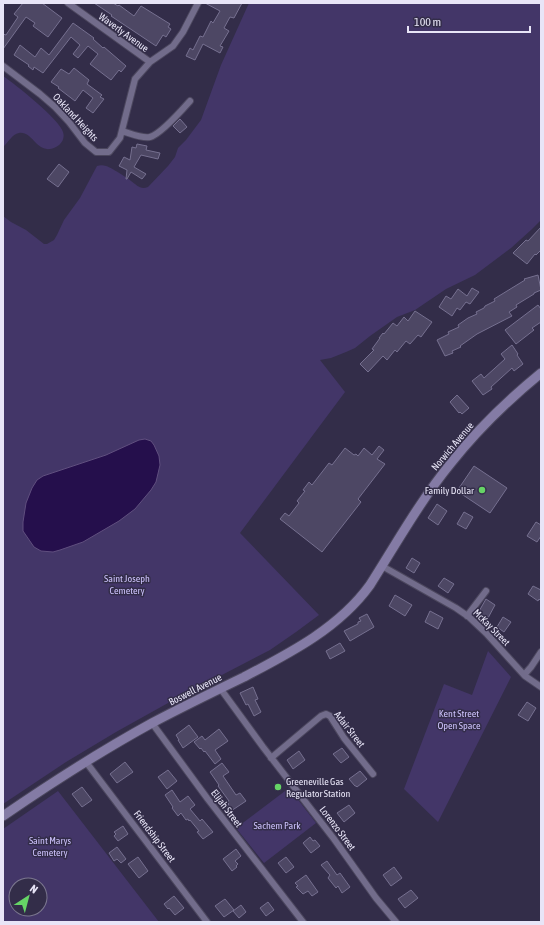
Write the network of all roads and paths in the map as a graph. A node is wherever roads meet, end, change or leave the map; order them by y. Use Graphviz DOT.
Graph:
graph roads {
  1 [pos="68,3"];
  2 [pos="198,3"];
  3 [pos="150,62"];
  4 [pos="3,66"];
  5 [pos="190,101"];
  6 [pos="122,131"];
  7 [pos="541,373"];
  8 [pos="382,566"];
  9 [pos="486,591"];
  10 [pos="467,616"];
  11 [pos="541,652"];
  12 [pos="524,675"];
  13 [pos="541,687"];
  14 [pos="220,688"];
  15 [pos="152,723"];
  16 [pos="271,758"];
  17 [pos="86,762"];
  18 [pos="373,774"];
  19 [pos="3,816"];
  20 [pos="207,922"];
  21 [pos="303,922"];
  22 [pos="396,922"];
  1 -- 3 [label="street, Waverly Avenue"];
  2 -- 3 [label="street, Oakland Heights"];
  3 -- 6 [label="street, Oakland Heights"];
  4 -- 6 [label="street, Oakland Heights"];
  5 -- 6 [label="street"];
  7 -- 8 [label="main road, Norwich Avenue"];
  8 -- 10 [label="street, McKay Street"];
  8 -- 14 [label="main road, Boswell Avenue"];
  9 -- 10 [label="street"];
  10 -- 12 [label="street, McKay Street"];
  11 -- 12 [label="street"];
  12 -- 13 [label="street, McKay Street"];
  14 -- 15 [label="main road, Boswell Avenue"];
  14 -- 16 [label="street, Lorenzo Street"];
  15 -- 17 [label="main road, Boswell Avenue"];
  15 -- 21 [label="street, Elijah Street"];
  16 -- 18 [label="street, Adair Street"];
  16 -- 22 [label="street, Lorenzo Street"];
  17 -- 19 [label="main road, Boswell Avenue"];
  17 -- 20 [label="street, Friendship Street"];
}
